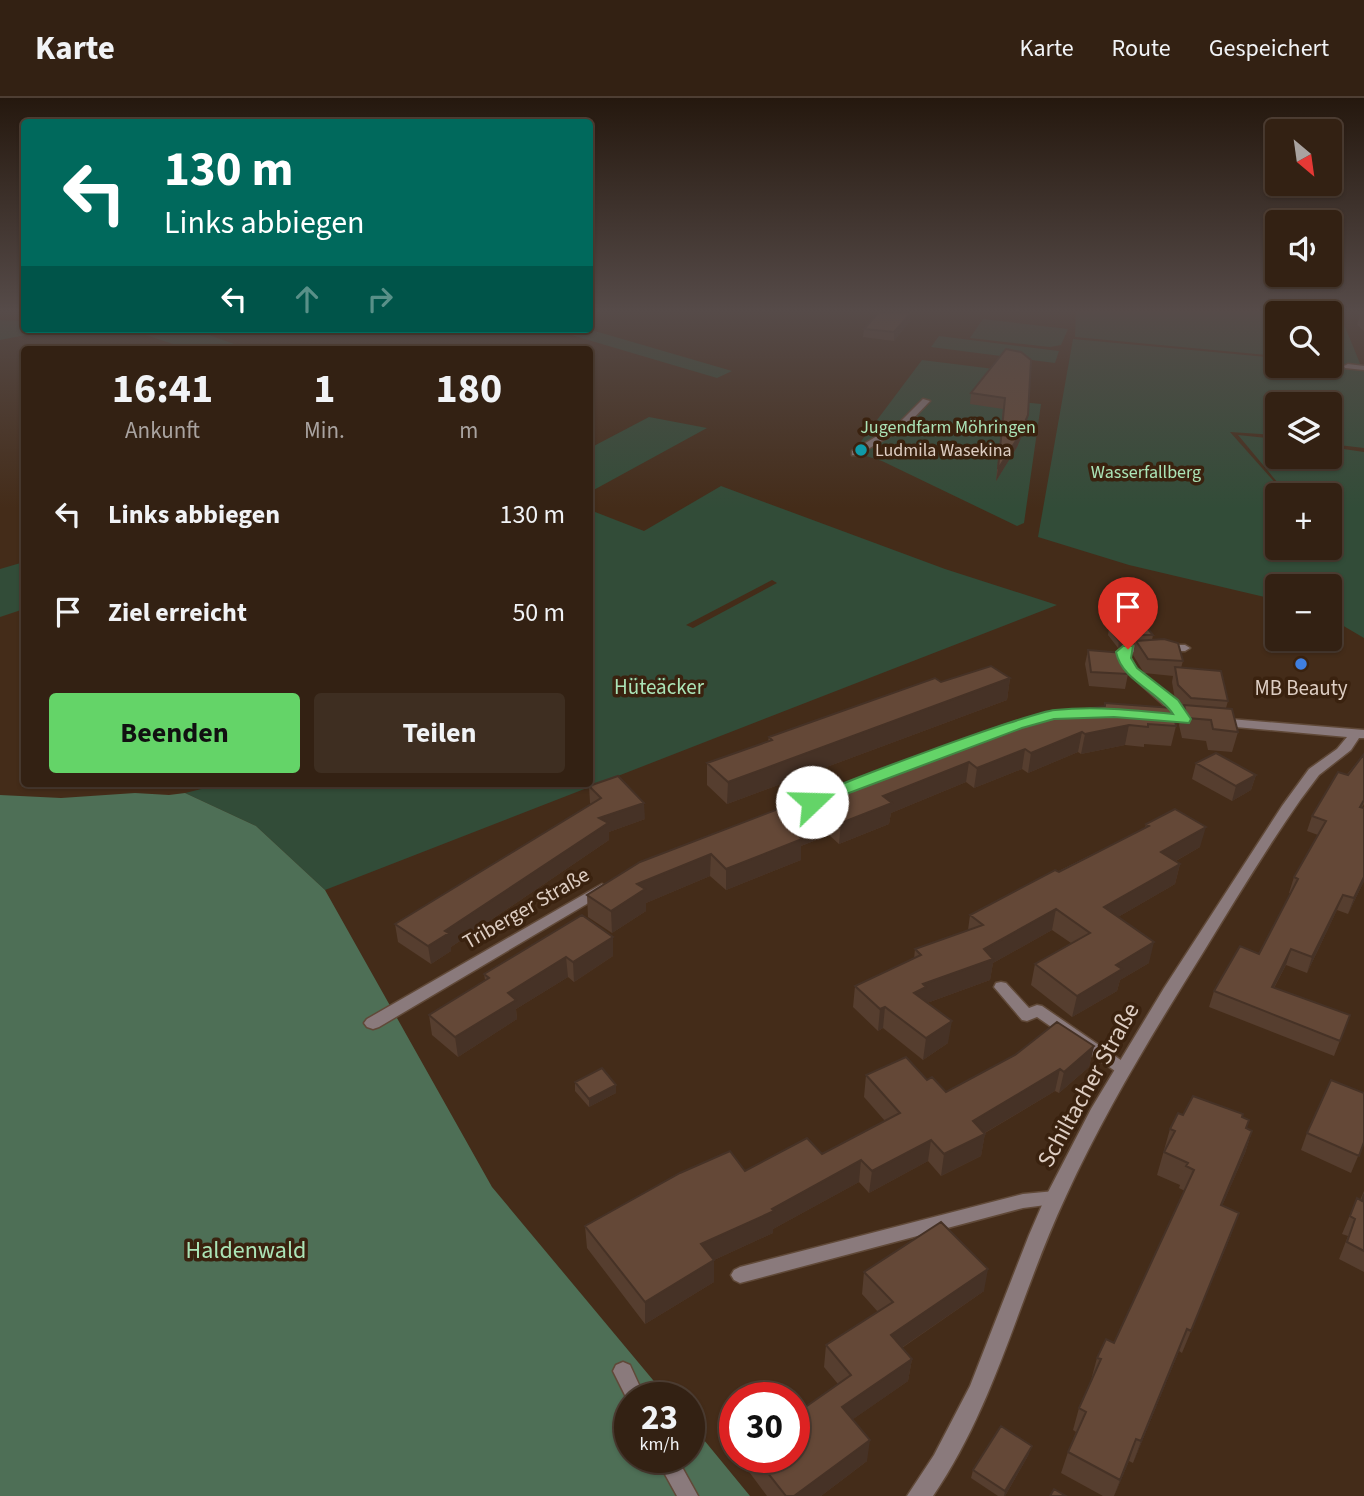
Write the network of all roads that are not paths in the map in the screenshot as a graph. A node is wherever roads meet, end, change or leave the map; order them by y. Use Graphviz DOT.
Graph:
graph roads {
  1 [pos="926,401"];
  2 [pos="855,453"];
  3 [pos="1185,648"];
  4 [pos="1161,717"];
  5 [pos="1184,719"];
  6 [pos="1017,724"];
  7 [pos="1359,734"];
  8 [pos="884,774"];
  9 [pos="610,884"];
  10 [pos="1001,987"];
  11 [pos="373,1023"];
  12 [pos="1123,1069"];
  13 [pos="1055,1198"];
  14 [pos="740,1275"];
  15 [pos="623,1371"];
  16 [pos="628,1382"];
  17 [pos="675,1473"];
  18 [pos="688,1496"];
  19 [pos="919,1496"];
  1 -- 2 [label="lane"];
  3 -- 5 [label="lane"];
  4 -- 5 [label="street"];
  5 -- 7 [label="street"];
  6 -- 8 [label="street"];
  7 -- 12 [label="street, Schiltacher Straße"];
  9 -- 11 [label="street, Triberger Straße"];
  10 -- 12 [label="lane"];
  12 -- 13 [label="street, Schiltacher Straße"];
  13 -- 14 [label="lane"];
  13 -- 19 [label="street, Schiltacher Straße"];
  15 -- 16 [label="lane"];
  17 -- 18 [label="lane"];
}
